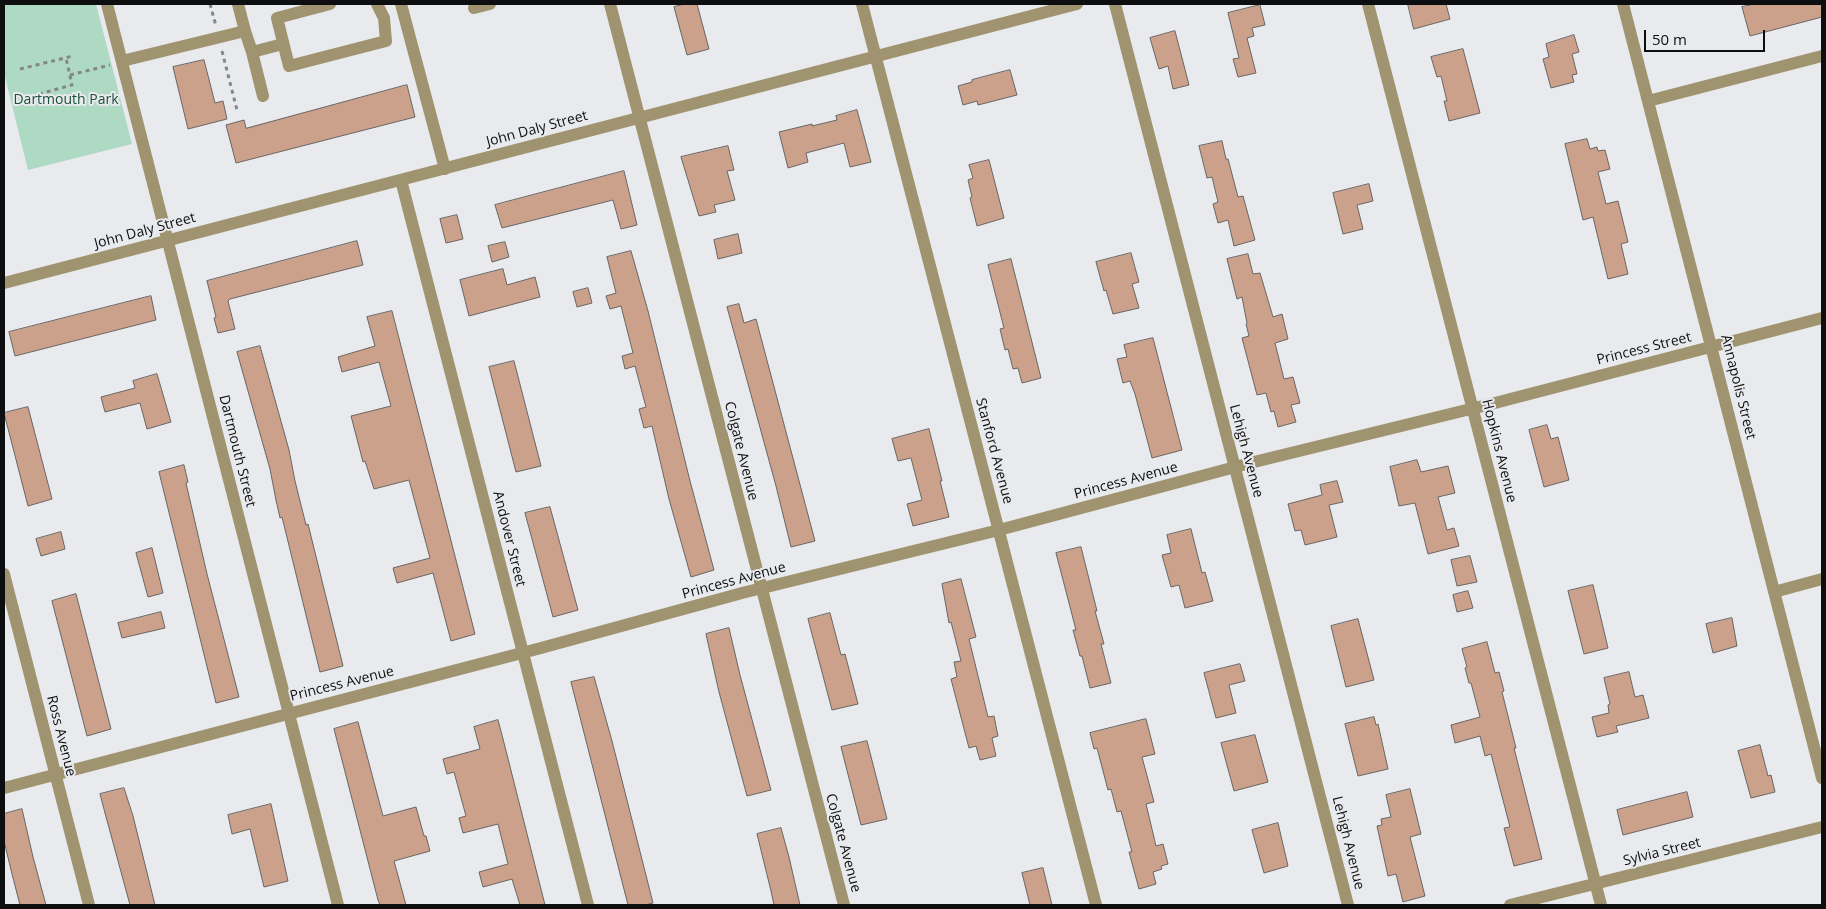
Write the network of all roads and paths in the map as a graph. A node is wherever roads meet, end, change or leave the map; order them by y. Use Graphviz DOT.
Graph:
graph roads {
  1 [pos="107,4"];
  2 [pos="210,4"];
  3 [pos="238,4"];
  4 [pos="330,4"];
  5 [pos="377,4"];
  6 [pos="490,4"];
  7 [pos="610,4"];
  8 [pos="862,4"];
  9 [pos="1077,4"];
  10 [pos="1115,4"];
  11 [pos="1368,4"];
  12 [pos="1623,4"];
  13 [pos="402,7"];
  14 [pos="474,8"];
  15 [pos="384,18"];
  16 [pos="217,29"];
  17 [pos="245,31"];
  18 [pos="283,44"];
  19 [pos="213,52"];
  20 [pos="252,52"];
  21 [pos="73,56"];
  22 [pos="876,56"];
  23 [pos="1822,56"];
  24 [pos="66,58"];
  25 [pos="122,62"];
  26 [pos="20,69"];
  27 [pos="70,75"];
  28 [pos="39,94"];
  29 [pos="263,96"];
  30 [pos="1648,101"];
  31 [pos="237,110"];
  32 [pos="639,118"];
  33 [pos="444,169"];
  34 [pos="401,180"];
  35 [pos="168,241"];
  36 [pos="4,283"];
  37 [pos="1822,318"];
  38 [pos="1712,347"];
  39 [pos="1473,408"];
  40 [pos="1235,468"];
  41 [pos="999,530"];
  42 [pos="4,574"];
  43 [pos="1822,580"];
  44 [pos="761,589"];
  45 [pos="1774,592"];
  46 [pos="523,653"];
  47 [pos="289,714"];
  48 [pos="56,775"];
  49 [pos="1822,778"];
  50 [pos="4,788"];
  51 [pos="1822,826"];
  52 [pos="1596,884"];
  53 [pos="89,905"];
  54 [pos="338,905"];
  55 [pos="588,905"];
  56 [pos="844,905"];
  57 [pos="1096,905"];
  58 [pos="1348,905"];
  59 [pos="1510,905"];
  60 [pos="1601,905"];
  1 -- 25 [label="street, Dartmouth Street"];
  2 -- 16 [label="path"];
  3 -- 17 [label="street"];
  4 -- 18 [label="street"];
  5 -- 15 [label="street"];
  6 -- 14 [label="street"];
  7 -- 32 [label="street, Colgate Avenue"];
  8 -- 22 [label="street, Stanford Avenue"];
  9 -- 22 [label="street, John Daly Street"];
  10 -- 40 [label="street, Lehigh Avenue"];
  11 -- 39 [label="street, Hopkins Avenue"];
  12 -- 30 [label="street, Annapolis Street"];
  13 -- 15 [label="street"];
  13 -- 33 [label="street"];
  15 -- 18 [label="street"];
  17 -- 20 [label="street"];
  17 -- 25 [label="street"];
  18 -- 20 [label="street"];
  19 -- 31 [label="path"];
  20 -- 29 [label="street"];
  21 -- 24 [label="path"];
  22 -- 32 [label="street, John Daly Street"];
  22 -- 41 [label="street, Stanford Avenue"];
  23 -- 30 [label="street"];
  24 -- 26 [label="path"];
  24 -- 27 [label="path"];
  25 -- 27 [label="path"];
  25 -- 35 [label="street, Dartmouth Street"];
  27 -- 28 [label="path"];
  30 -- 38 [label="street, Annapolis Street"];
  32 -- 33 [label="street, John Daly Street"];
  32 -- 44 [label="street, Colgate Avenue"];
  33 -- 34 [label="street, John Daly Street"];
  34 -- 35 [label="street, John Daly Street"];
  34 -- 46 [label="street, Andover Street"];
  35 -- 36 [label="street, John Daly Street"];
  35 -- 47 [label="street, Dartmouth Street"];
  37 -- 38 [label="street, Princess Street"];
  38 -- 39 [label="street, Princess Street"];
  38 -- 45 [label="street, Annapolis Street"];
  39 -- 40 [label="street, Princess Avenue"];
  39 -- 52 [label="street, Hopkins Avenue"];
  40 -- 41 [label="street, Princess Avenue"];
  40 -- 58 [label="street, Lehigh Avenue"];
  41 -- 44 [label="street, Princess Avenue"];
  41 -- 57 [label="street, Stanford Avenue"];
  42 -- 48 [label="street, Ross Avenue"];
  43 -- 45 [label="street"];
  44 -- 46 [label="street, Princess Avenue"];
  44 -- 56 [label="street, Colgate Avenue"];
  45 -- 49 [label="street, Annapolis Street"];
  46 -- 47 [label="street, Princess Avenue"];
  46 -- 55 [label="street, Andover Street"];
  47 -- 48 [label="street, Princess Avenue"];
  47 -- 54 [label="street, Dartmouth Street"];
  48 -- 50 [label="street, Princess Avenue"];
  48 -- 53 [label="street, Ross Avenue"];
  51 -- 52 [label="street, Sylvia Street"];
  52 -- 59 [label="street, Sylvia Street"];
  52 -- 60 [label="street, Hopkins Avenue"];
}
